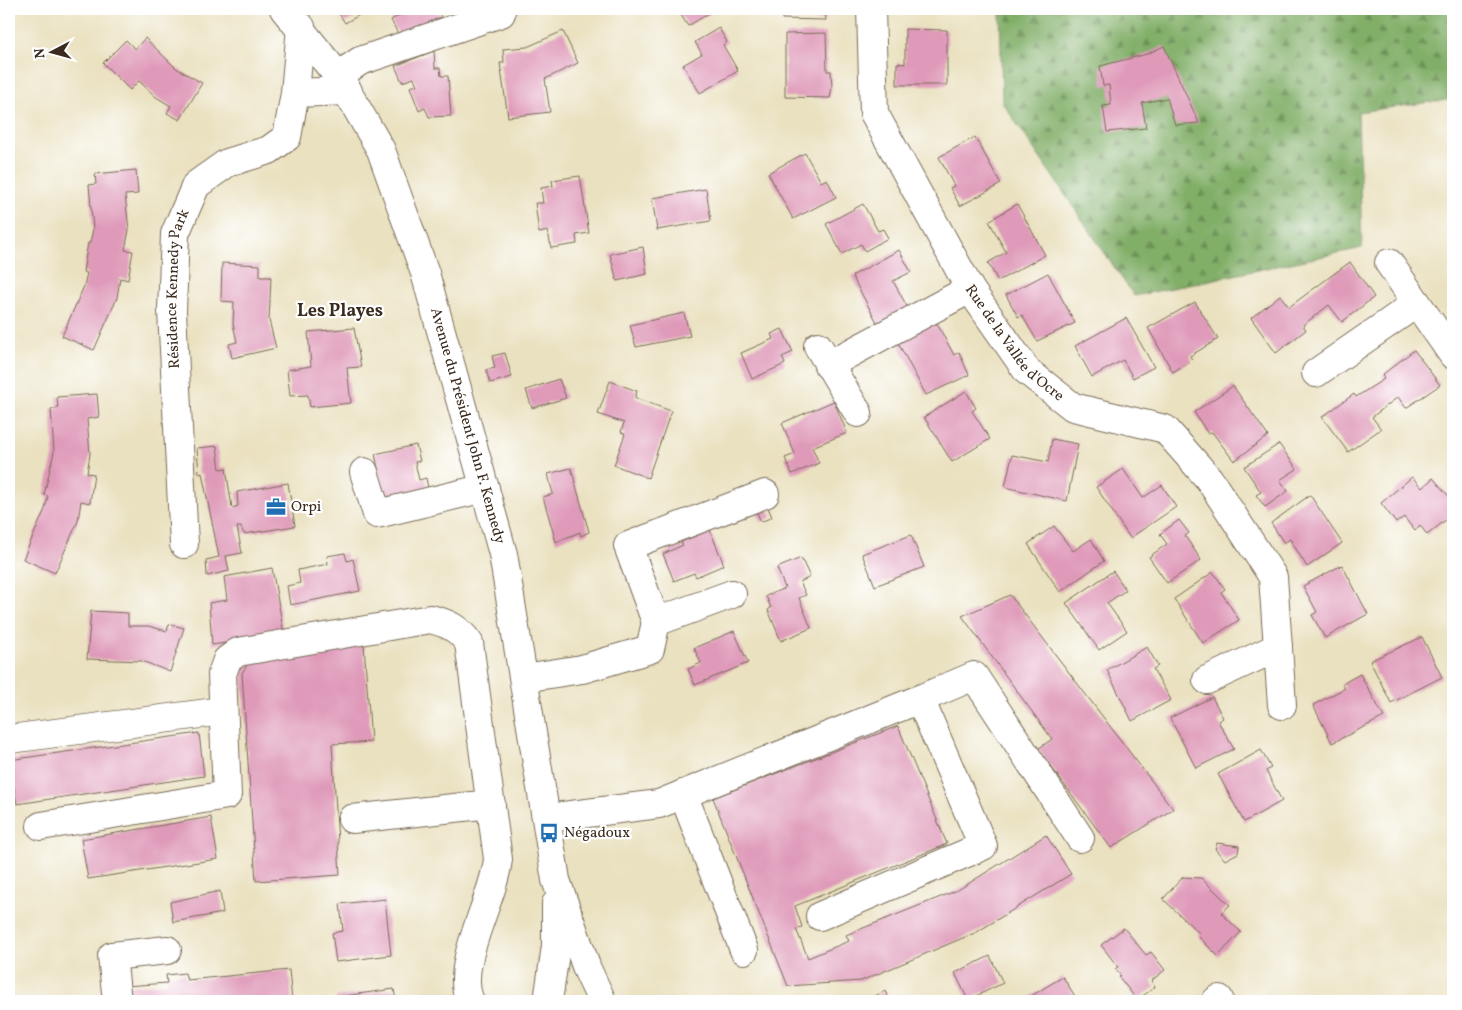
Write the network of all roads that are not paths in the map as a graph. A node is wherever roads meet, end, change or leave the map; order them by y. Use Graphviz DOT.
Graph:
graph roads {
  1 [pos="500,9"];
  2 [pos="871,9"];
  3 [pos="293,18"];
  4 [pos="343,84"];
  5 [pos="295,93"];
  6 [pos="1389,263"];
  7 [pos="970,289"];
  8 [pos="1416,302"];
  9 [pos="1453,355"];
  10 [pos="1316,373"];
  11 [pos="858,413"];
  12 [pos="364,472"];
  13 [pos="485,488"];
  14 [pos="765,494"];
  15 [pos="184,544"];
  16 [pos="732,594"];
  17 [pos="656,622"];
  18 [pos="1278,647"];
  19 [pos="524,678"];
  20 [pos="1207,680"];
  21 [pos="920,699"];
  22 [pos="1282,705"];
  23 [pos="223,710"];
  24 [pos="10,739"];
  25 [pos="682,794"];
  26 [pos="491,804"];
  27 [pos="547,818"];
  28 [pos="352,819"];
  29 [pos="41,826"];
  30 [pos="1080,838"];
  31 [pos="556,880"];
  32 [pos="820,916"];
  33 [pos="167,950"];
  34 [pos="744,950"];
  35 [pos="117,1001"];
  36 [pos="470,1001"];
  37 [pos="548,1001"];
  38 [pos="602,1001"];
  1 -- 4 [label="main road"];
  2 -- 7 [label="main road, Rue de la Vallée d'Ocre"];
  3 -- 4 [label="main road, Avenue du Président John F. Kennedy"];
  3 -- 5 [label="main road, Résidence Kennedy Park"];
  4 -- 5 [label="main road"];
  4 -- 13 [label="main road, Avenue du Président John F. Kennedy"];
  5 -- 15 [label="main road, Résidence Kennedy Park"];
  6 -- 8 [label="main road"];
  7 -- 11 [label="main road"];
  7 -- 18 [label="main road, Rue de la Vallée d'Ocre"];
  8 -- 9 [label="main road"];
  8 -- 10 [label="main road"];
  12 -- 13 [label="main road"];
  13 -- 19 [label="main road, Avenue du Président John F. Kennedy"];
  14 -- 17 [label="main road"];
  16 -- 17 [label="main road"];
  17 -- 19 [label="main road"];
  18 -- 20 [label="main road"];
  18 -- 22 [label="main road, Rue de la Vallée d'Ocre"];
  19 -- 27 [label="main road, Avenue du Président John F. Kennedy"];
  21 -- 25 [label="main road"];
  21 -- 30 [label="main road"];
  21 -- 32 [label="main road"];
  23 -- 24 [label="main road"];
  23 -- 26 [label="main road"];
  23 -- 29 [label="main road"];
  25 -- 27 [label="main road"];
  25 -- 34 [label="main road"];
  26 -- 28 [label="main road"];
  26 -- 36 [label="main road"];
  27 -- 31 [label="main road, Avenue du Président John F. Kennedy"];
  31 -- 37 [label="main road, Avenue du Président John F. Kennedy"];
  31 -- 38 [label="main road, Avenue du Président John F. Kennedy"];
  33 -- 35 [label="main road"];
}
